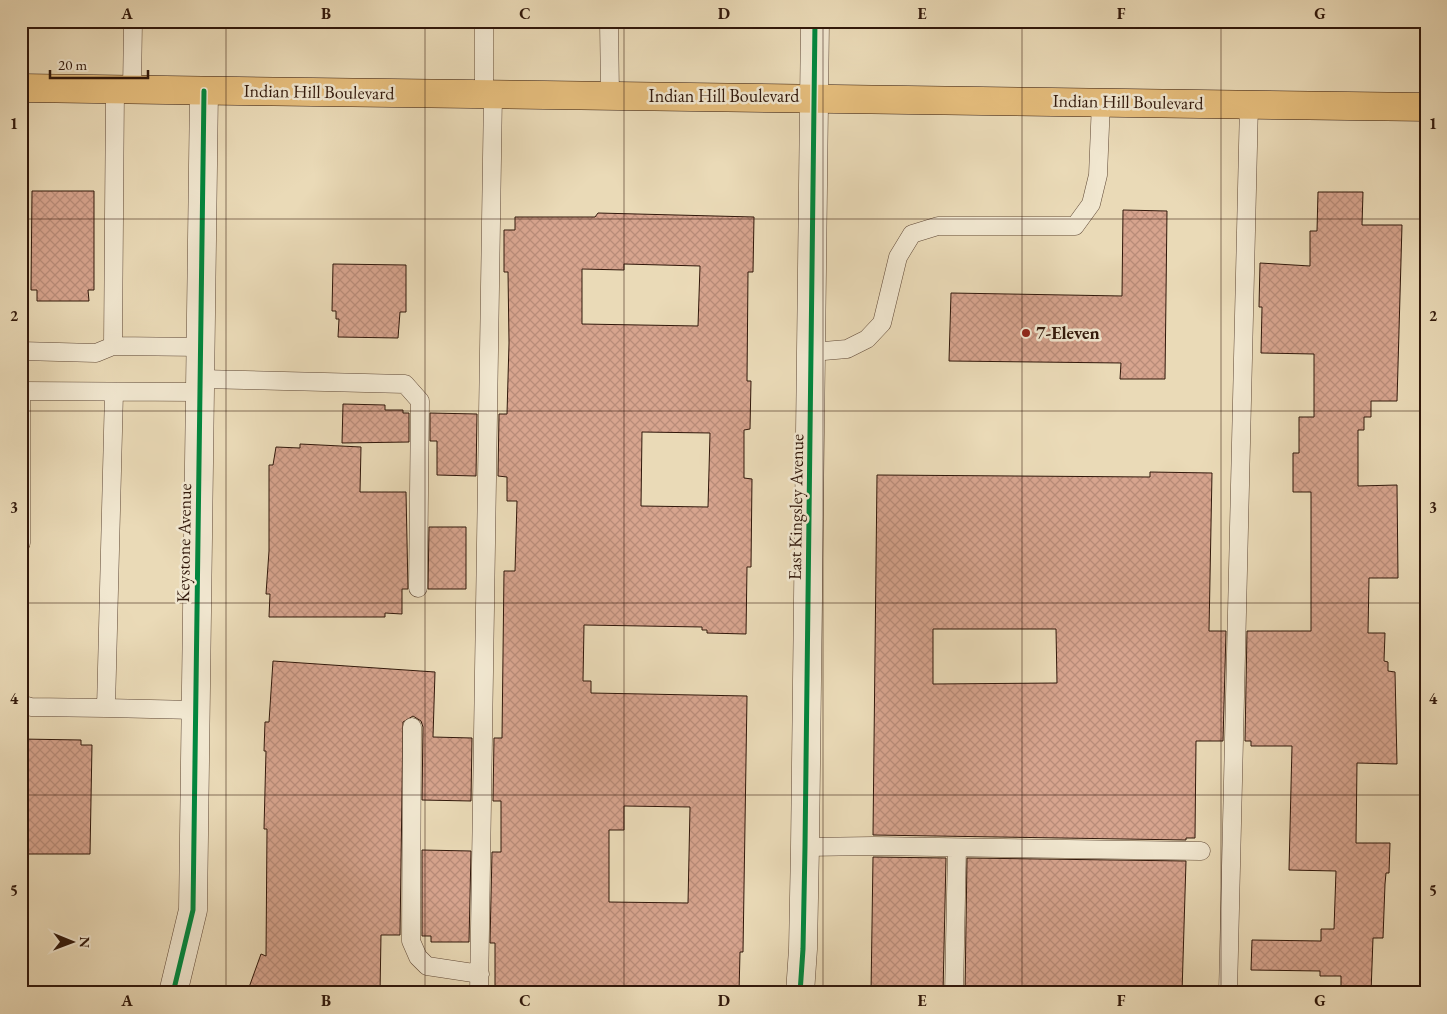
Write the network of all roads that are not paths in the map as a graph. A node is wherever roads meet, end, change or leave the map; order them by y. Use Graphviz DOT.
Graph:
graph roads {
  1 [pos="133,21"];
  2 [pos="484,21"];
  3 [pos="609,21"];
  4 [pos="815,21"];
  5 [pos="21,88"];
  6 [pos="124,90"];
  7 [pos="204,91"];
  8 [pos="488,94"];
  9 [pos="610,95"];
  10 [pos="815,97"];
  11 [pos="1101,102"];
  12 [pos="1249,104"];
  13 [pos="1426,107"];
  14 [pos="113,346"];
  15 [pos="201,347"];
  16 [pos="21,351"];
  17 [pos="812,352"];
  18 [pos="200,386"];
  19 [pos="21,391"];
  20 [pos="114,392"];
  21 [pos="21,543"];
  22 [pos="418,588"];
  23 [pos="21,704"];
  24 [pos="106,708"];
  25 [pos="195,710"];
  26 [pos="412,727"];
  27 [pos="805,847"];
  28 [pos="957,848"];
  29 [pos="1201,851"];
  30 [pos="480,974"];
  31 [pos="173,993"];
  32 [pos="479,993"];
  33 [pos="800,993"];
  34 [pos="954,993"];
  35 [pos="1228,993"];
  1 -- 6 [label="lane"];
  2 -- 8 [label="lane"];
  3 -- 9 [label="lane"];
  4 -- 10 [label="street, East Kingsley Avenue"];
  5 -- 6 [label="main road, Indian Hill Boulevard"];
  6 -- 7 [label="main road, Indian Hill Boulevard"];
  6 -- 14 [label="lane"];
  7 -- 8 [label="main road, Indian Hill Boulevard"];
  7 -- 15 [label="street, Keystone Avenue"];
  8 -- 9 [label="main road, Indian Hill Boulevard"];
  8 -- 30 [label="lane"];
  9 -- 10 [label="main road, Indian Hill Boulevard"];
  10 -- 11 [label="main road, Indian Hill Boulevard"];
  10 -- 17 [label="street, East Kingsley Avenue"];
  11 -- 12 [label="main road, Indian Hill Boulevard"];
  11 -- 17 [label="lane"];
  12 -- 13 [label="main road, Indian Hill Boulevard"];
  12 -- 35 [label="lane"];
  14 -- 15 [label="lane"];
  14 -- 16 [label="lane"];
  15 -- 18 [label="street, Keystone Avenue"];
  17 -- 27 [label="street, East Kingsley Avenue"];
  18 -- 20 [label="lane"];
  18 -- 22 [label="lane"];
  18 -- 25 [label="street, Keystone Avenue"];
  19 -- 20 [label="lane"];
  19 -- 21 [label="lane"];
  20 -- 24 [label="lane"];
  23 -- 24 [label="lane"];
  24 -- 25 [label="lane"];
  25 -- 31 [label="street, Keystone Avenue"];
  26 -- 30 [label="lane"];
  27 -- 28 [label="lane"];
  27 -- 33 [label="street, East Kingsley Avenue"];
  28 -- 29 [label="lane"];
  28 -- 34 [label="lane"];
  30 -- 32 [label="lane"];
}
